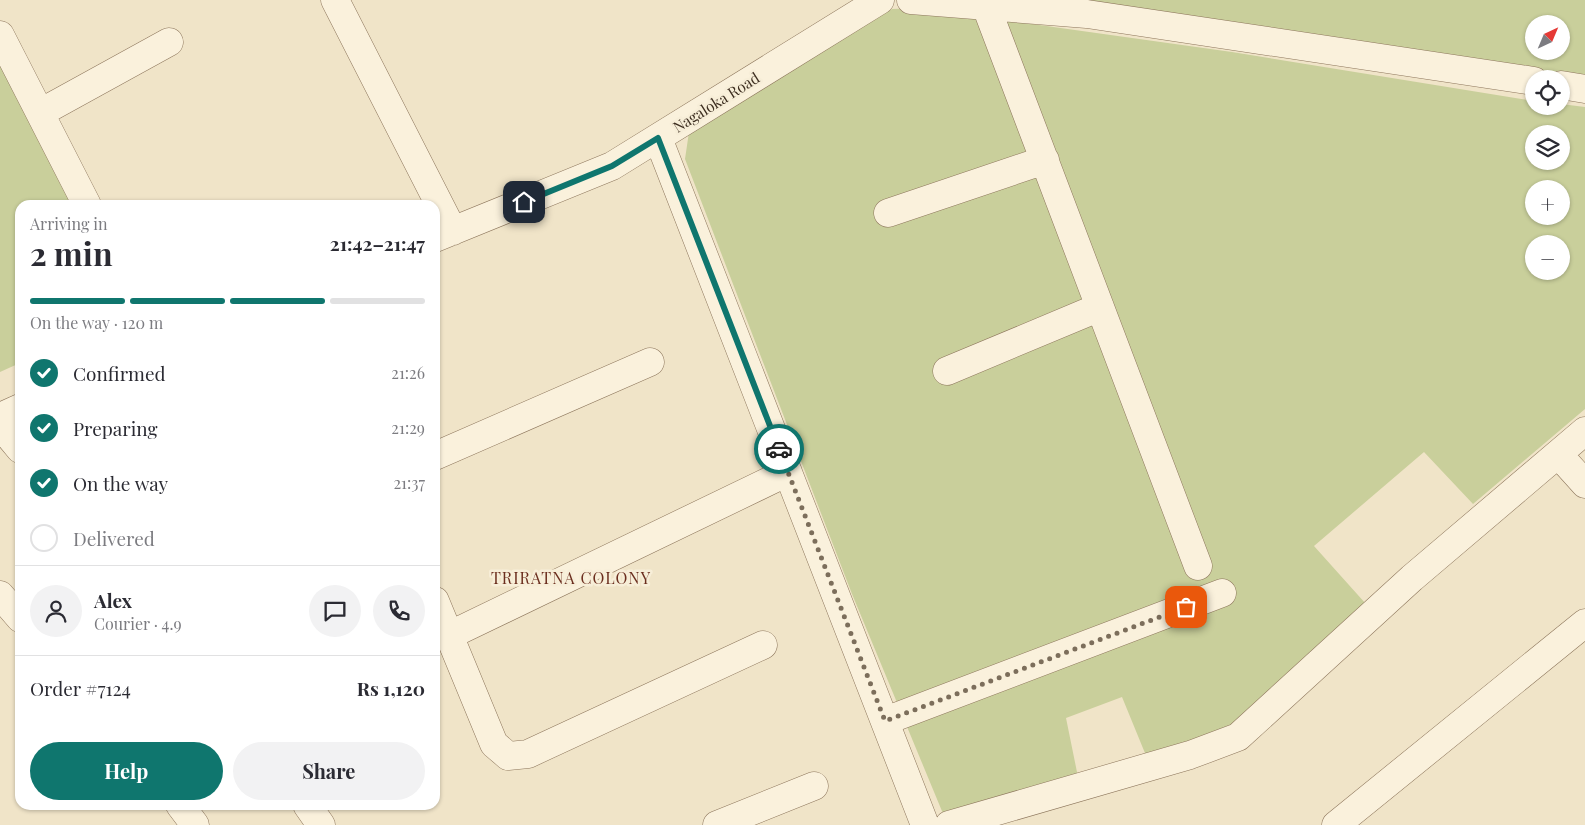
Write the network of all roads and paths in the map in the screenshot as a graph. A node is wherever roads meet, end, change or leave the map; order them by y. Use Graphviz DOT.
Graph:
graph roads {
  1 [pos="335,0"];
  2 [pos="880,0"];
  3 [pos="910,0"];
  4 [pos="986,6"];
  5 [pos="0,35"];
  6 [pos="169,42"];
  7 [pos="1525,80"];
  8 [pos="1570,86"];
  9 [pos="1585,89"];
  10 [pos="40,113"];
  11 [pos="658,138"];
  12 [pos="1045,160"];
  13 [pos="84,200"];
  14 [pos="428,200"];
  15 [pos="888,213"];
  16 [pos="444,234"];
  17 [pos="1100,308"];
  18 [pos="650,362"];
  19 [pos="947,371"];
  20 [pos="15,410"];
  21 [pos="0,417"];
  22 [pos="0,425"];
  23 [pos="1585,430"];
  24 [pos="15,443"];
  25 [pos="440,454"];
  26 [pos="1558,454"];
  27 [pos="788,472"];
  28 [pos="1585,484"];
  29 [pos="1198,566"];
  30 [pos="1222,593"];
  31 [pos="0,595"];
  32 [pos="15,612"];
  33 [pos="440,612"];
  34 [pos="1585,623"];
  35 [pos="450,635"];
  36 [pos="763,645"];
  37 [pos="885,721"];
  38 [pos="814,786"];
  39 [pos="184,810"];
  40 [pos="310,810"];
  41 [pos="195,825"];
  42 [pos="321,825"];
  43 [pos="717,825"];
  44 [pos="926,825"];
  45 [pos="949,825"];
  46 [pos="1336,825"];
  1 -- 14 [label="street"];
  2 -- 11 [label="street, Nagaloka Road"];
  3 -- 4 [label="street"];
  4 -- 7 [label="street"];
  4 -- 12 [label="street"];
  5 -- 10 [label="street"];
  6 -- 10 [label="street"];
  8 -- 9 [label="street"];
  10 -- 13 [label="street"];
  11 -- 16 [label="street, Nagaloka Road"];
  11 -- 27 [label="street"];
  12 -- 15 [label="street"];
  12 -- 17 [label="street"];
  17 -- 19 [label="street"];
  17 -- 29 [label="street"];
  18 -- 25 [label="street"];
  20 -- 21 [label="street"];
  22 -- 24 [label="street"];
  23 -- 26 [label="street"];
  26 -- 28 [label="street"];
  26 -- 45 [label="street"];
  27 -- 35 [label="street"];
  27 -- 37 [label="street"];
  30 -- 37 [label="street"];
  31 -- 32 [label="street"];
  33 -- 35 [label="street"];
  34 -- 46 [label="street"];
  35 -- 36 [label="street"];
  37 -- 44 [label="street"];
  38 -- 43 [label="street"];
  39 -- 41 [label="street"];
  40 -- 42 [label="street"];
}
